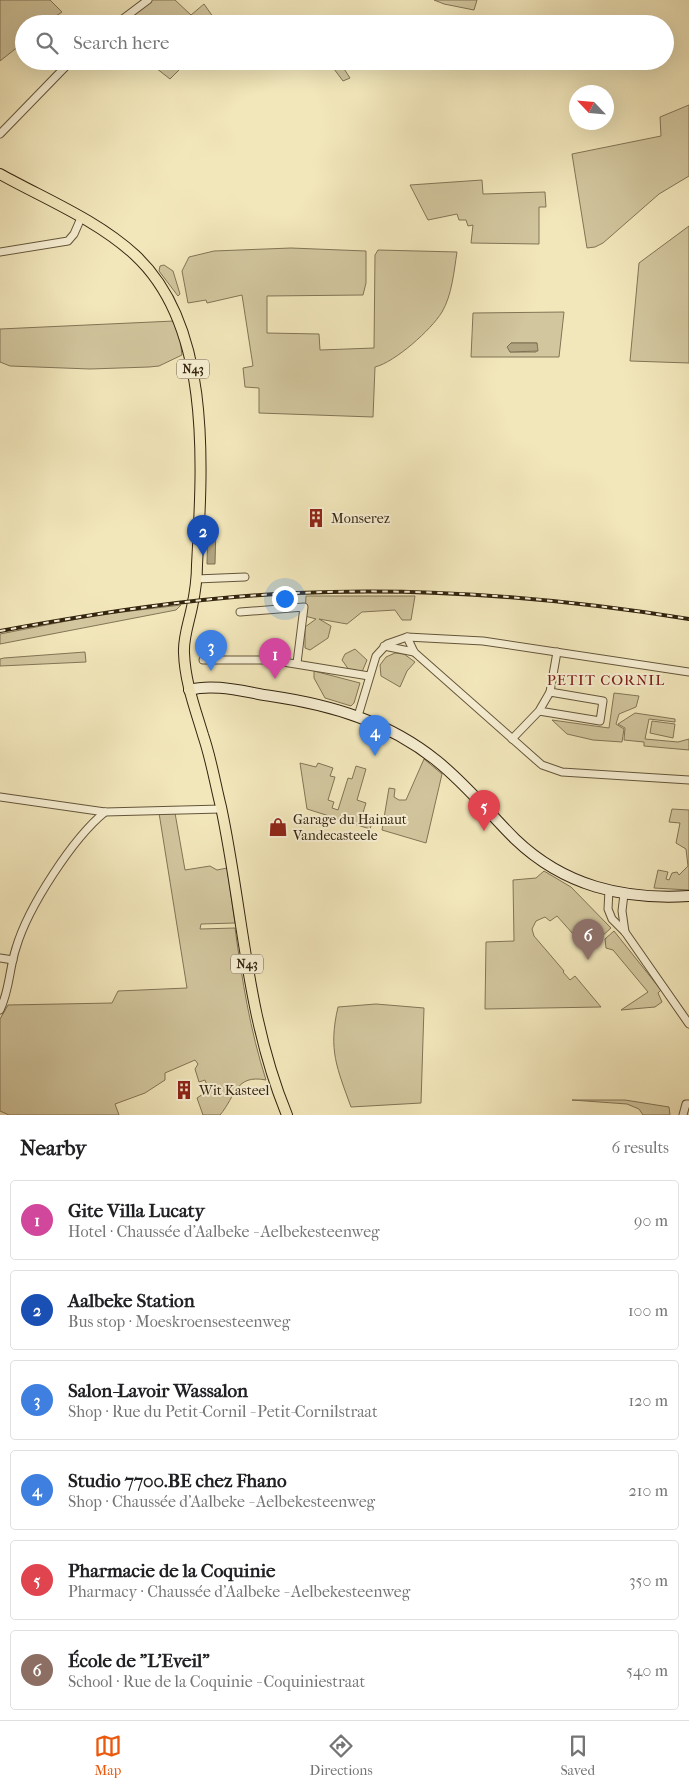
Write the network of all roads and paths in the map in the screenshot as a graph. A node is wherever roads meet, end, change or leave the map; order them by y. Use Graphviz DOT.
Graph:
graph roads {
  1 [pos="148,0"];
  2 [pos="128,15"];
  3 [pos="62,70"];
  4 [pos="0,134"];
  5 [pos="0,174"];
  6 [pos="81,218"];
  7 [pos="0,252"];
  8 [pos="245,578"];
  9 [pos="196,579"];
  10 [pos="240,612"];
  11 [pos="407,638"];
  12 [pos="384,646"];
  13 [pos="414,652"];
  14 [pos="557,652"];
  15 [pos="202,660"];
  16 [pos="298,663"];
  17 [pos="689,672"];
  18 [pos="369,676"];
  19 [pos="550,692"];
  20 [pos="190,693"];
  21 [pos="539,711"];
  22 [pos="358,716"];
  23 [pos="512,739"];
  24 [pos="689,780"];
  25 [pos="0,797"];
  26 [pos="221,809"];
  27 [pos="106,812"];
  28 [pos="609,890"];
  29 [pos="624,894"];
  30 [pos="689,896"];
  31 [pos="625,932"];
  32 [pos="0,958"];
  33 [pos="13,960"];
  34 [pos="0,1010"];
  35 [pos="689,1024"];
  36 [pos="689,1104"];
  37 [pos="287,1115"];
  38 [pos="683,1115"];
  1 -- 2 [label="street"];
  3 -- 4 [label="street"];
  5 -- 6 [label="main road, N43"];
  6 -- 7 [label="street"];
  6 -- 9 [label="main road, N43"];
  8 -- 9 [label="street"];
  9 -- 20 [label="main road, N43"];
  10 -- 16 [label="street"];
  11 -- 12 [label="street"];
  11 -- 13 [label="street"];
  11 -- 14 [label="street"];
  12 -- 13 [label="street"];
  12 -- 18 [label="street"];
  13 -- 23 [label="street"];
  14 -- 17 [label="street"];
  14 -- 19 [label="street"];
  15 -- 16 [label="street"];
  16 -- 18 [label="street"];
  18 -- 22 [label="street"];
  19 -- 21 [label="street"];
  19 -- 21 [label="street"];
  20 -- 22 [label="main road"];
  20 -- 26 [label="main road, N43"];
  21 -- 23 [label="street"];
  22 -- 28 [label="main road"];
  23 -- 24 [label="street"];
  25 -- 27 [label="street"];
  26 -- 27 [label="street"];
  26 -- 37 [label="main road, N43"];
  27 -- 33 [label="street"];
  28 -- 29 [label="main road"];
  28 -- 31 [label="street"];
  29 -- 30 [label="main road"];
  29 -- 31 [label="street"];
  31 -- 35 [label="street"];
  32 -- 33 [label="street"];
  33 -- 34 [label="street"];
  36 -- 38 [label="street"];
}
